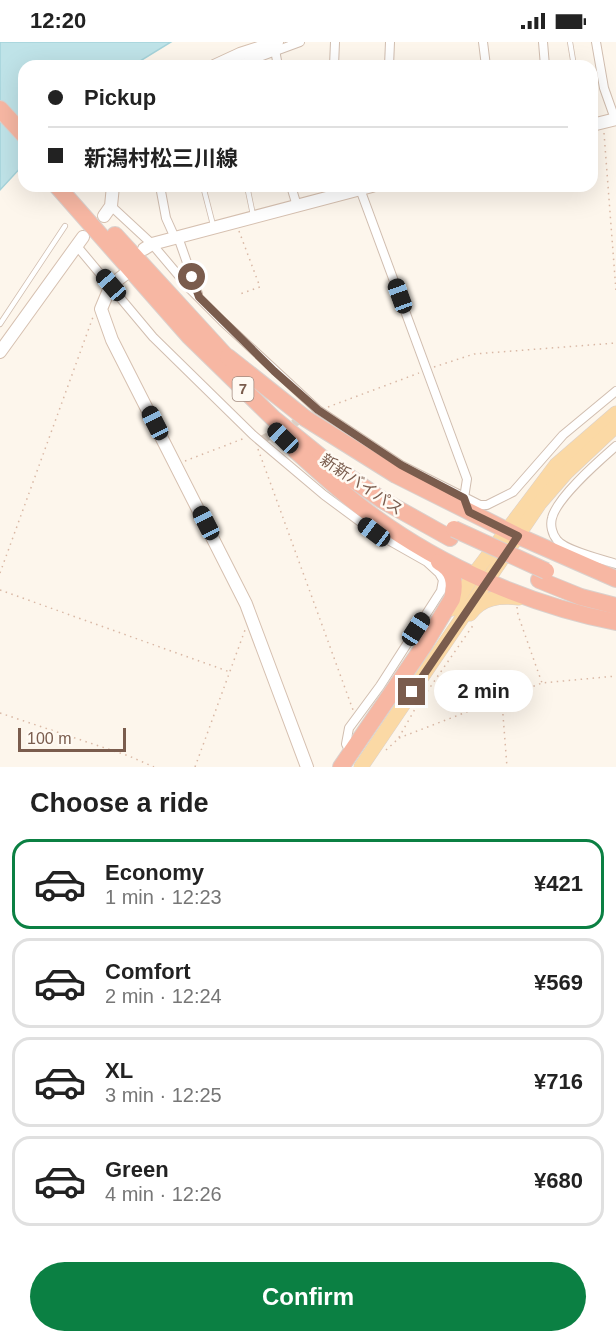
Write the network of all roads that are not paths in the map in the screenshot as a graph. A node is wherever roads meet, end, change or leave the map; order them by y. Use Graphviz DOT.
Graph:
graph roads {
  1 [pos="300,42"];
  2 [pos="335,42"];
  3 [pos="390,42"];
  4 [pos="483,42"];
  5 [pos="543,42"];
  6 [pos="570,42"];
  7 [pos="596,42"];
  8 [pos="276,46"];
  9 [pos="227,60"];
  10 [pos="247,60"];
  11 [pos="334,60"];
  12 [pos="389,60"];
  13 [pos="485,60"];
  14 [pos="544,60"];
  15 [pos="573,60"];
  16 [pos="0,109"];
  17 [pos="607,122"];
  18 [pos="0,124"];
  19 [pos="18,128"];
  20 [pos="18,144"];
  21 [pos="113,192"];
  22 [pos="116,192"];
  23 [pos="161,192"];
  24 [pos="205,192"];
  25 [pos="248,192"];
  26 [pos="293,192"];
  27 [pos="337,192"];
  28 [pos="361,192"];
  29 [pos="72,193"];
  30 [pos="297,206"];
  31 [pos="111,212"];
  32 [pos="253,218"];
  33 [pos="65,226"];
  34 [pos="213,228"];
  35 [pos="177,237"];
  36 [pos="79,241"];
  37 [pos="148,247"];
  38 [pos="124,276"];
  39 [pos="111,285"];
  40 [pos="199,297"];
  41 [pos="0,324"];
  42 [pos="189,336"];
  43 [pos="0,352"];
  44 [pos="222,353"];
  45 [pos="616,391"];
  46 [pos="616,413"];
  47 [pos="616,426"];
  48 [pos="253,435"];
  49 [pos="261,440"];
  50 [pos="616,446"];
  51 [pos="467,505"];
  52 [pos="512,533"];
  53 [pos="452,534"];
  54 [pos="413,543"];
  55 [pos="553,544"];
  56 [pos="427,559"];
  57 [pos="616,564"];
  58 [pos="542,576"];
  59 [pos="480,578"];
  60 [pos="616,579"];
  61 [pos="616,594"];
  62 [pos="616,606"];
  63 [pos="562,609"];
  64 [pos="616,622"];
  65 [pos="433,659"];
  66 [pos="350,762"];
  67 [pos="307,767"];
  1 -- 8 [label="street"];
  2 -- 11 [label="street"];
  3 -- 12 [label="street"];
  4 -- 13 [label="street"];
  5 -- 14 [label="street"];
  6 -- 15 [label="lane"];
  7 -- 17 [label="street"];
  8 -- 9 [label="street"];
  8 -- 10 [label="street"];
  16 -- 19 [label="highway"];
  18 -- 20 [label="highway"];
  21 -- 31 [label="street"];
  22 -- 31 [label="street"];
  23 -- 35 [label="street"];
  24 -- 34 [label="lane"];
  25 -- 32 [label="lane"];
  26 -- 30 [label="street"];
  27 -- 30 [label="street"];
  28 -- 51 [label="street"];
  29 -- 42 [label="highway, 新新バイパス / 7"];
  29 -- 44 [label="highway, 新新バイパス / 7"];
  30 -- 32 [label="street"];
  31 -- 37 [label="street"];
  32 -- 34 [label="street"];
  33 -- 41 [label="lane"];
  34 -- 35 [label="street"];
  35 -- 37 [label="street"];
  35 -- 40 [label="street"];
  36 -- 39 [label="street"];
  36 -- 43 [label="street"];
  37 -- 40 [label="street"];
  38 -- 39 [label="street"];
  39 -- 48 [label="street"];
  39 -- 67 [label="street"];
  40 -- 51 [label="street"];
  42 -- 53 [label="highway, 新新バイパス / 7"];
  42 -- 54 [label="highway"];
  44 -- 51 [label="highway"];
  44 -- 53 [label="highway, 新新バイパス / 7"];
  45 -- 51 [label="street"];
  46 -- 52 [label="main road"];
  47 -- 52 [label="main road"];
  48 -- 49 [label="street"];
  48 -- 56 [label="street"];
  50 -- 55 [label="street"];
  51 -- 52 [label="highway"];
  52 -- 55 [label="highway"];
  52 -- 59 [label="main road"];
  53 -- 58 [label="highway, 新新バイパス / 7, bridge"];
  54 -- 56 [label="highway"];
  54 -- 59 [label="highway"];
  55 -- 57 [label="street"];
  55 -- 60 [label="highway"];
  56 -- 66 [label="street"];
  56 -- 66 [label="highway"];
  58 -- 61 [label="highway, 新新バイパス / 7"];
  58 -- 62 [label="highway, 新新バイパス / 7"];
  59 -- 63 [label="highway"];
  59 -- 65 [label="main road"];
  59 -- 66 [label="main road"];
  63 -- 64 [label="highway"];
  63 -- 65 [label="main road"];
  65 -- 66 [label="main road"];
}
